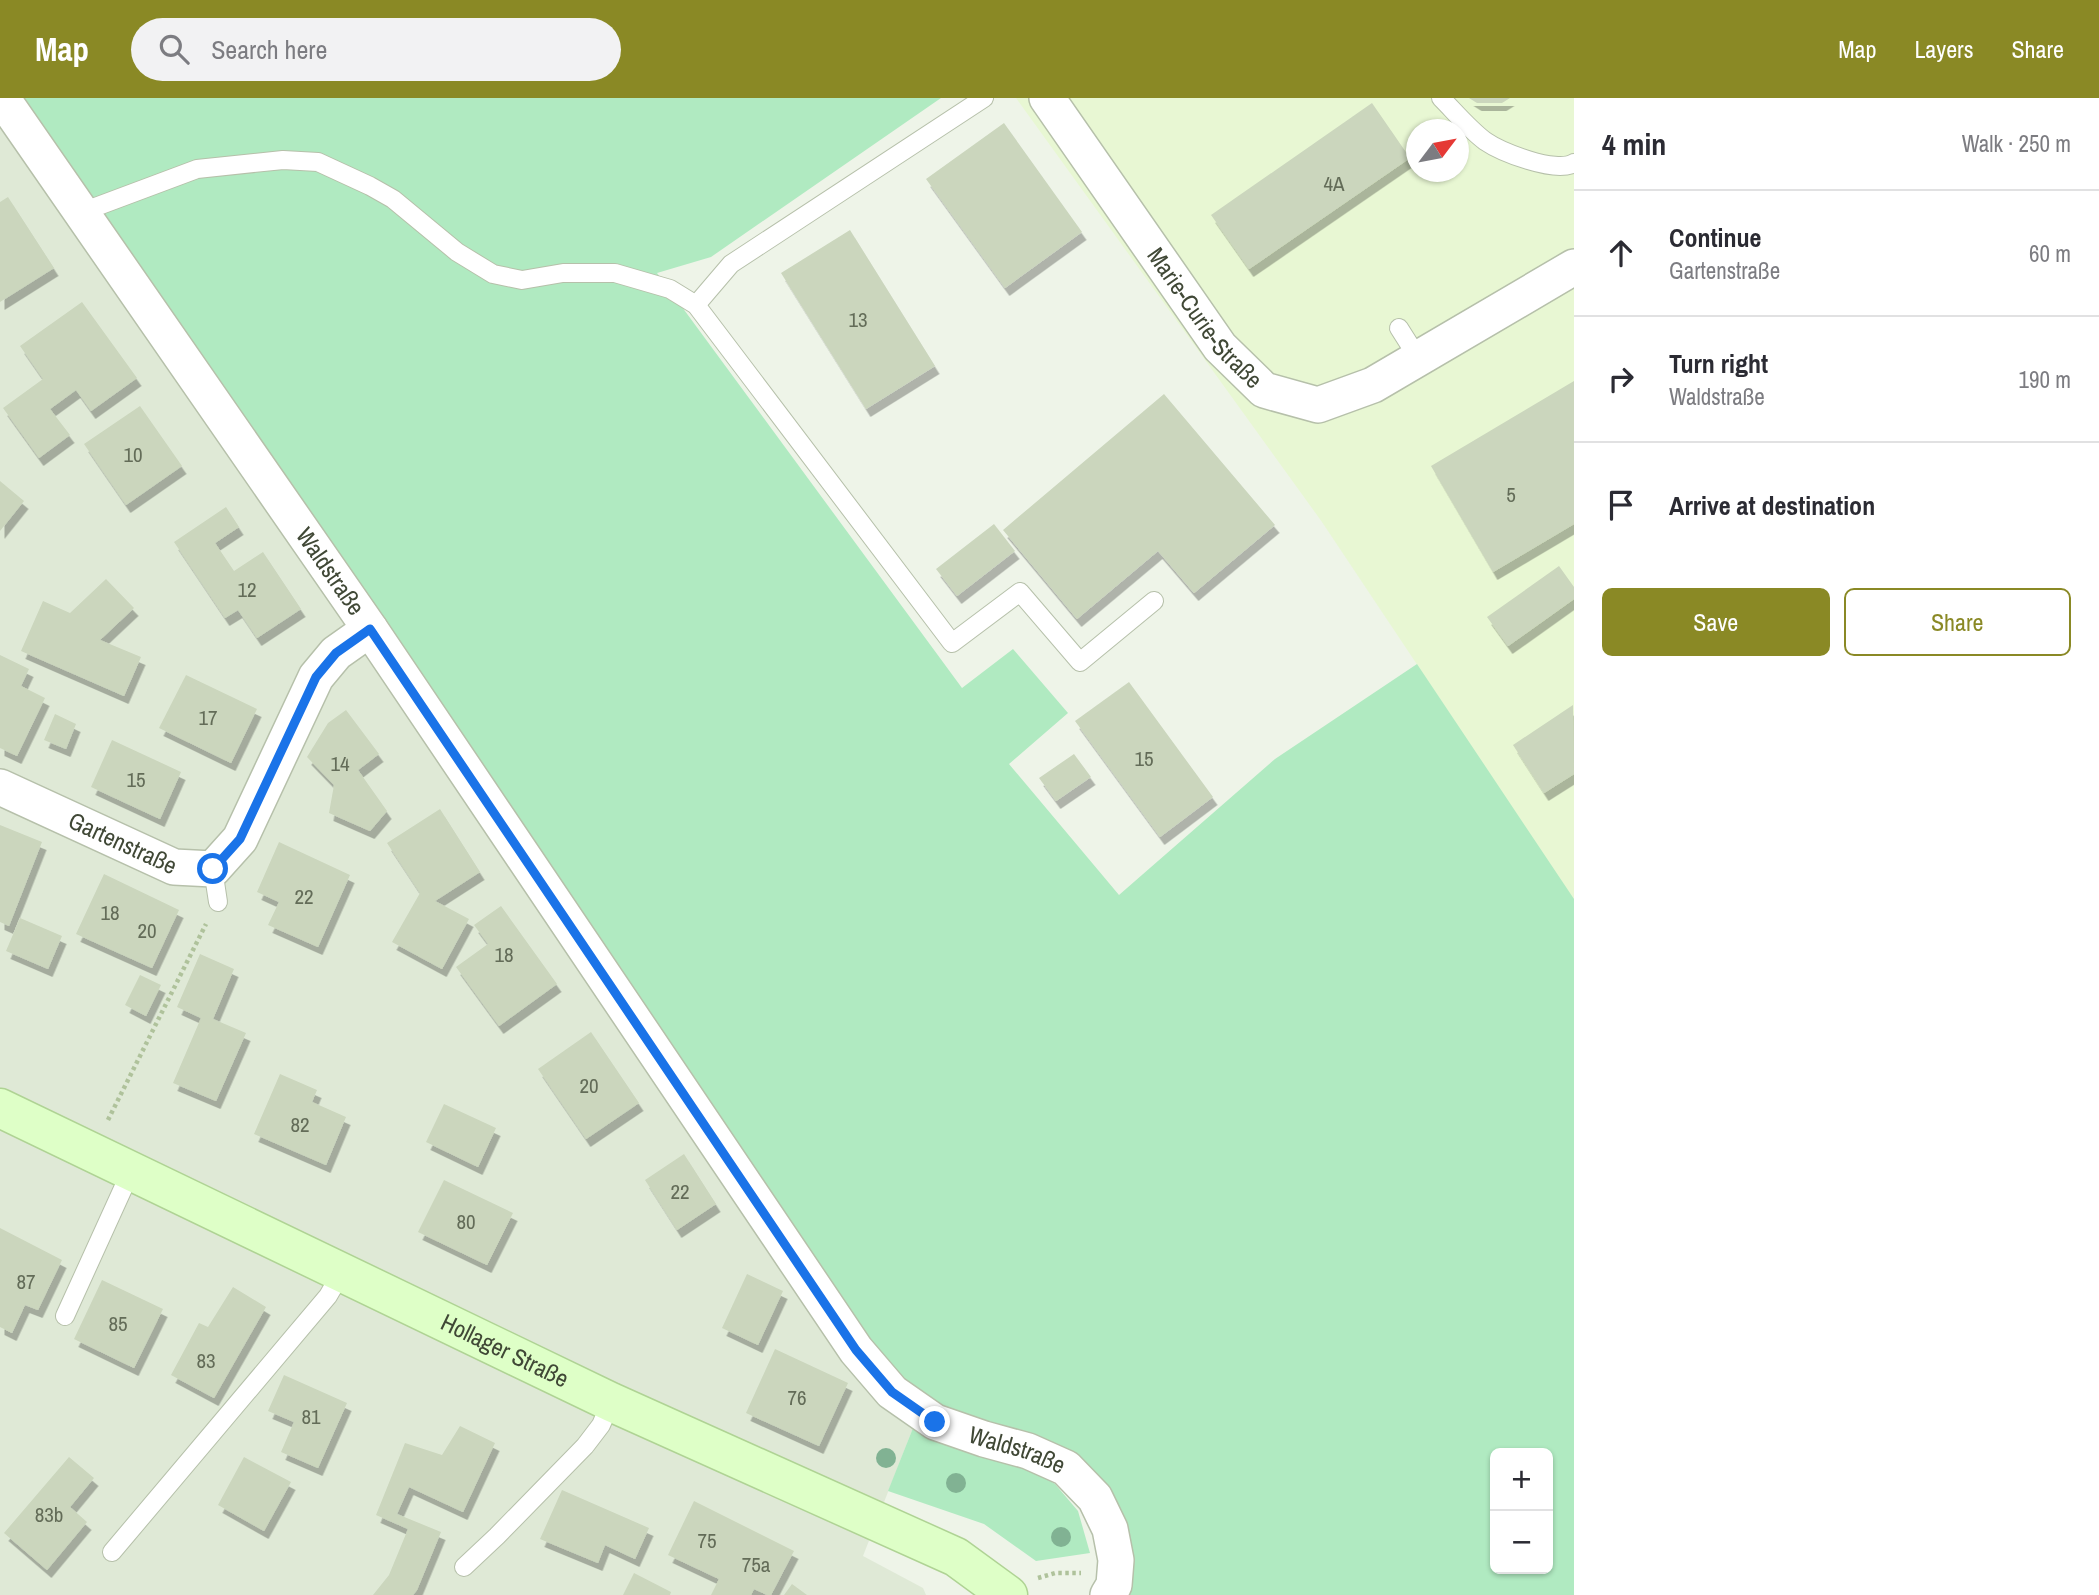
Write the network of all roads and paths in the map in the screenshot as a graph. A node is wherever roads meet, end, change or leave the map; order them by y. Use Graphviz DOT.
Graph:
graph roads {
  1 [pos="2,98"];
  2 [pos="984,98"];
  3 [pos="1047,98"];
  4 [pos="1441,98"];
  5 [pos="1572,168"];
  6 [pos="82,212"];
  7 [pos="1574,267"];
  8 [pos="696,305"];
  9 [pos="1399,328"];
  10 [pos="1418,358"];
  11 [pos="1154,600"];
  12 [pos="370,629"];
  13 [pos="0,787"];
  14 [pos="215,885"];
  15 [pos="0,1108"];
  16 [pos="91,1153"];
  17 [pos="131,1171"];
  18 [pos="342,1272"];
  19 [pos="65,1315"];
  20 [pos="611,1402"];
  21 [pos="112,1552"];
  22 [pos="464,1567"];
  23 [pos="1111,1590"];
  24 [pos="1008,1595"];
  1 -- 6 [label="street, Waldstraße"];
  2 -- 8 [label="lane"];
  3 -- 10 [label="street, Marie-Curie-Straße"];
  4 -- 5 [label="lane"];
  6 -- 8 [label="lane"];
  6 -- 12 [label="street, Waldstraße"];
  7 -- 10 [label="street, Marie-Curie-Straße"];
  8 -- 11 [label="lane"];
  9 -- 10 [label="lane"];
  12 -- 14 [label="street, Gartenstraße"];
  12 -- 23 [label="street, Waldstraße"];
  13 -- 14 [label="street, Gartenstraße"];
  14 -- 16 [label="path"];
  15 -- 16 [label="main road, Hollager Straße"];
  16 -- 17 [label="main road, Hollager Straße"];
  17 -- 18 [label="main road, Hollager Straße"];
  17 -- 19 [label="lane"];
  18 -- 20 [label="main road, Hollager Straße"];
  18 -- 21 [label="lane"];
  20 -- 22 [label="lane"];
  20 -- 24 [label="main road, Hollager Straße"];
  23 -- 24 [label="path"];
}
